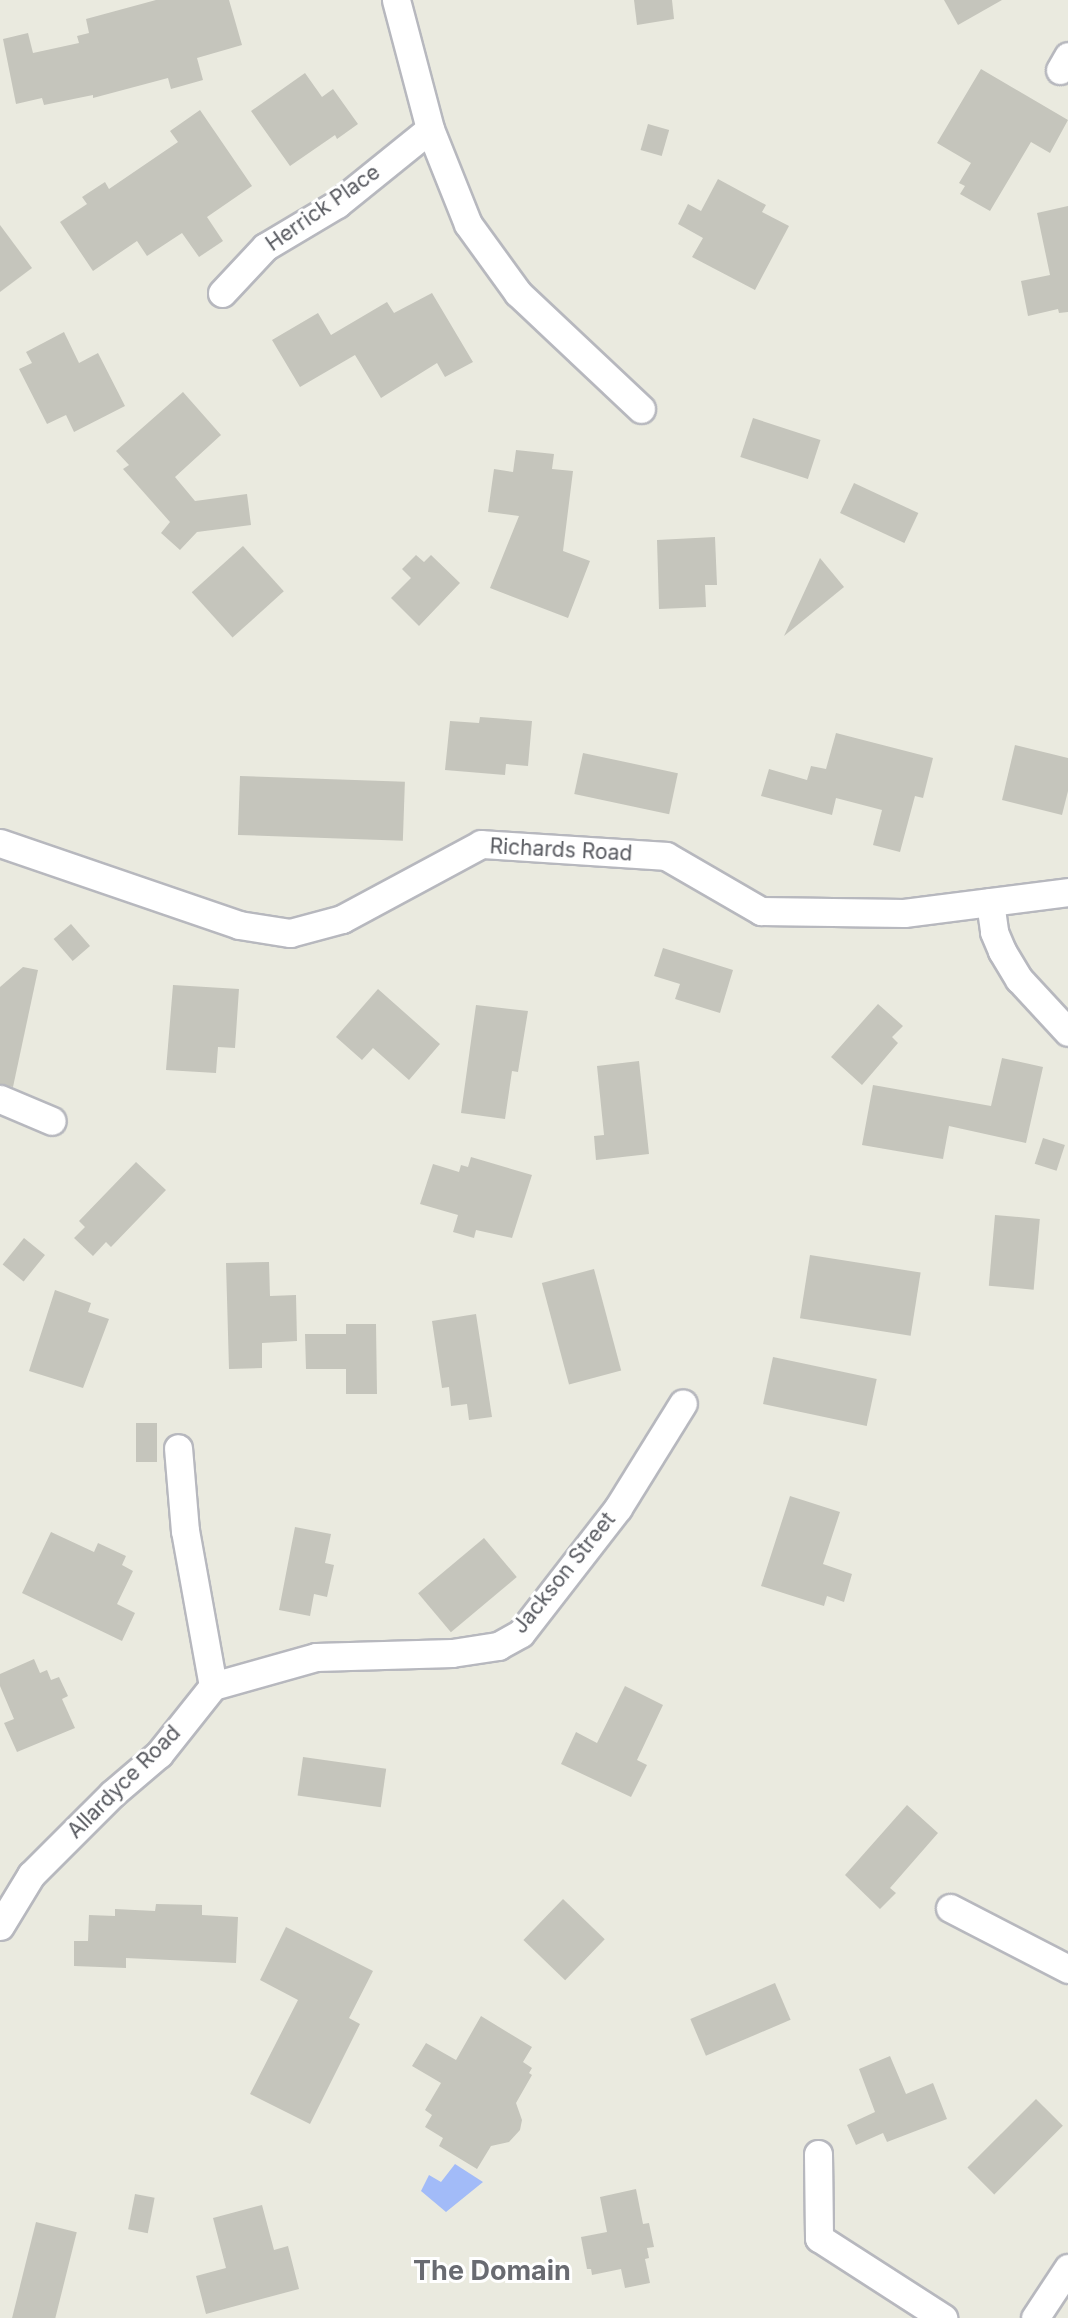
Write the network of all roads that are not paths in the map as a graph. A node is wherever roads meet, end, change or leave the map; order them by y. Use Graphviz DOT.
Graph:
graph roads {
  1 [pos="396,0"];
  2 [pos="430,129"];
  3 [pos="222,293"];
  4 [pos="641,409"];
  5 [pos="0,843"];
  6 [pos="1068,892"];
  7 [pos="990,902"];
  8 [pos="1068,1032"];
  9 [pos="0,1099"];
  10 [pos="52,1121"];
  11 [pos="683,1403"];
  12 [pos="178,1448"];
  13 [pos="213,1686"];
  14 [pos="950,1908"];
  15 [pos="0,1926"];
  16 [pos="1068,1969"];
  17 [pos="818,2154"];
  18 [pos="1068,2268"];
  19 [pos="943,2318"];
  20 [pos="1035,2318"];
  1 -- 2 [label="street"];
  2 -- 3 [label="street, Herrick Place"];
  2 -- 4 [label="street"];
  5 -- 7 [label="street, Richards Road"];
  6 -- 7 [label="street, Richards Road"];
  7 -- 8 [label="street"];
  9 -- 10 [label="street"];
  11 -- 13 [label="street, Jackson Street"];
  12 -- 13 [label="street"];
  13 -- 15 [label="street, Allardyce Road"];
  14 -- 16 [label="street"];
  17 -- 19 [label="street"];
  18 -- 20 [label="street"];
}
